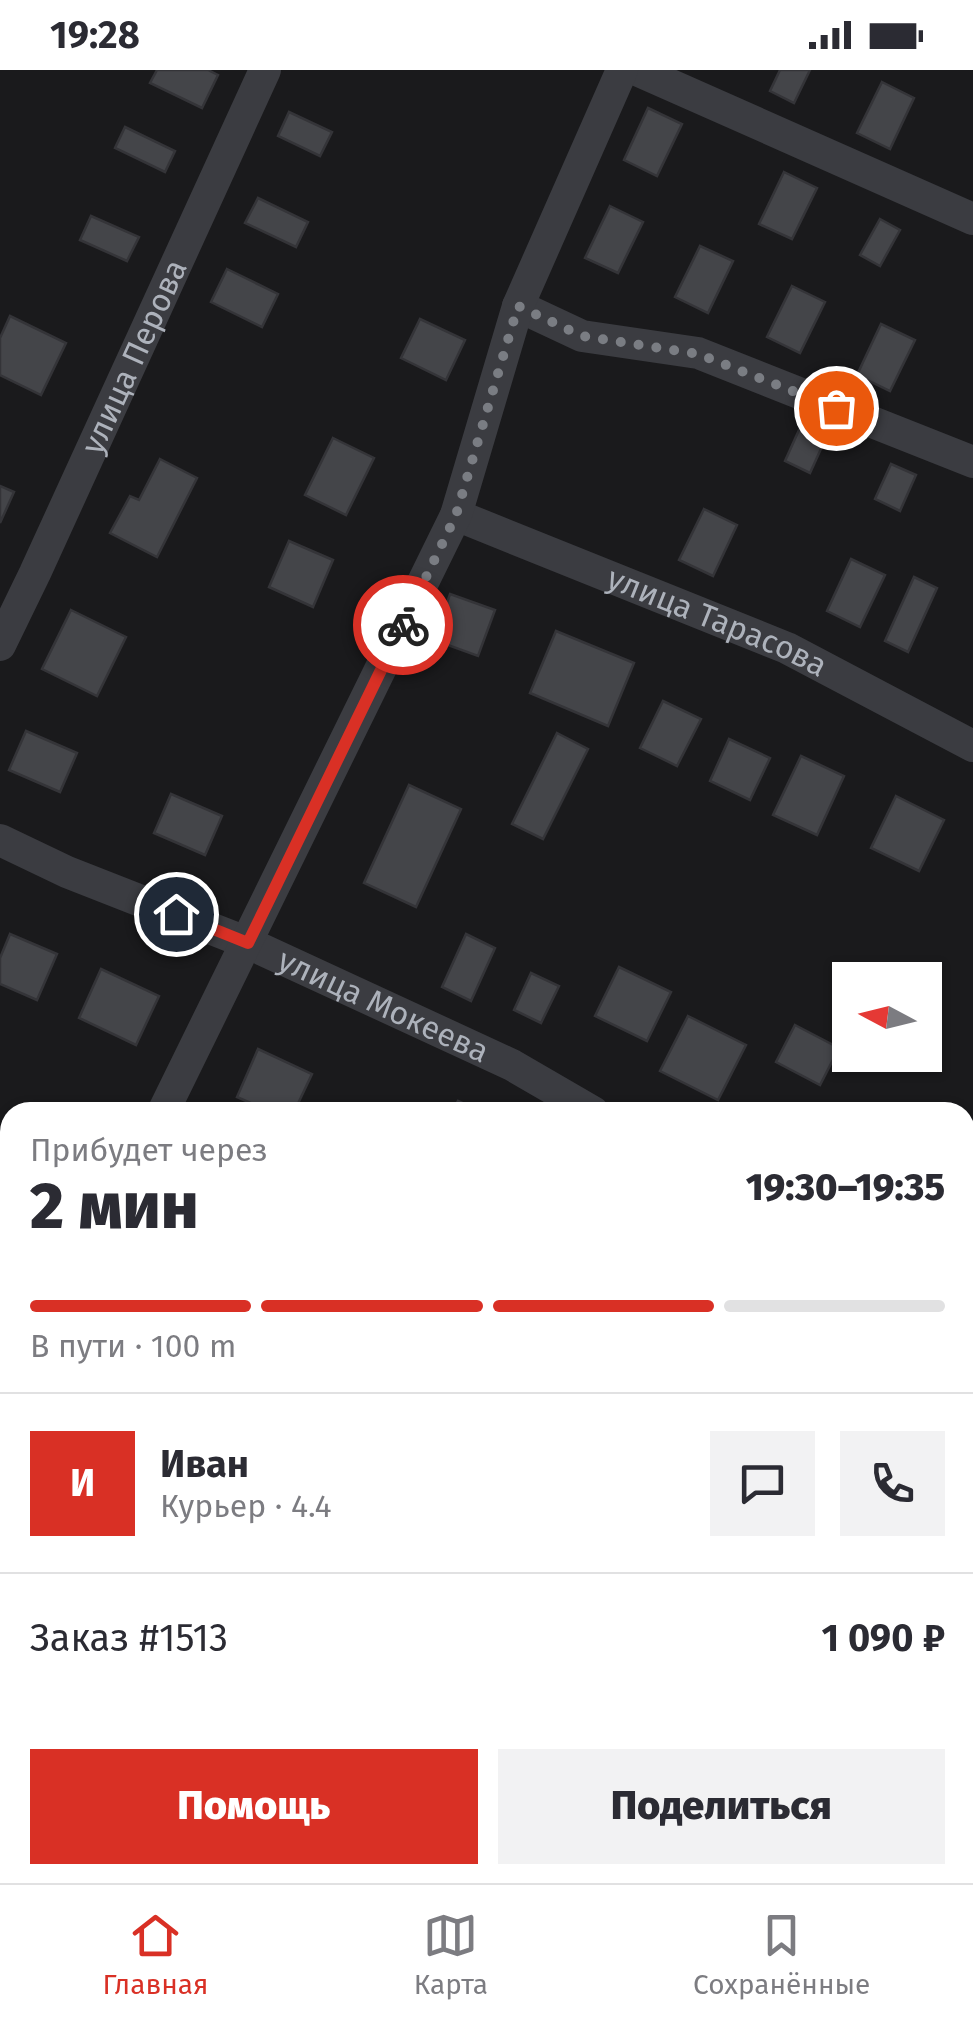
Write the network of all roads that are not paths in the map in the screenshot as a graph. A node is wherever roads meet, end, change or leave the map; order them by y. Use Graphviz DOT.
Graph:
graph roads {
  1 [pos="264,70"];
  2 [pos="622,70"];
  3 [pos="637,70"];
  4 [pos="973,219"];
  5 [pos="518,306"];
  6 [pos="973,462"];
  7 [pos="456,515"];
  8 [pos="0,644"];
  9 [pos="973,746"];
  10 [pos="0,840"];
  11 [pos="248,943"];
  12 [pos="167,1102"];
  13 [pos="575,1102"];
  1 -- 8 [label="street, улица Перова"];
  2 -- 5 [label="street"];
  3 -- 4 [label="street"];
  5 -- 6 [label="street"];
  5 -- 7 [label="street"];
  7 -- 9 [label="street, улица Тарасова"];
  7 -- 11 [label="street"];
  10 -- 11 [label="street, улица Мокеева"];
  11 -- 12 [label="street"];
  11 -- 13 [label="street, улица Мокеева"];
}
